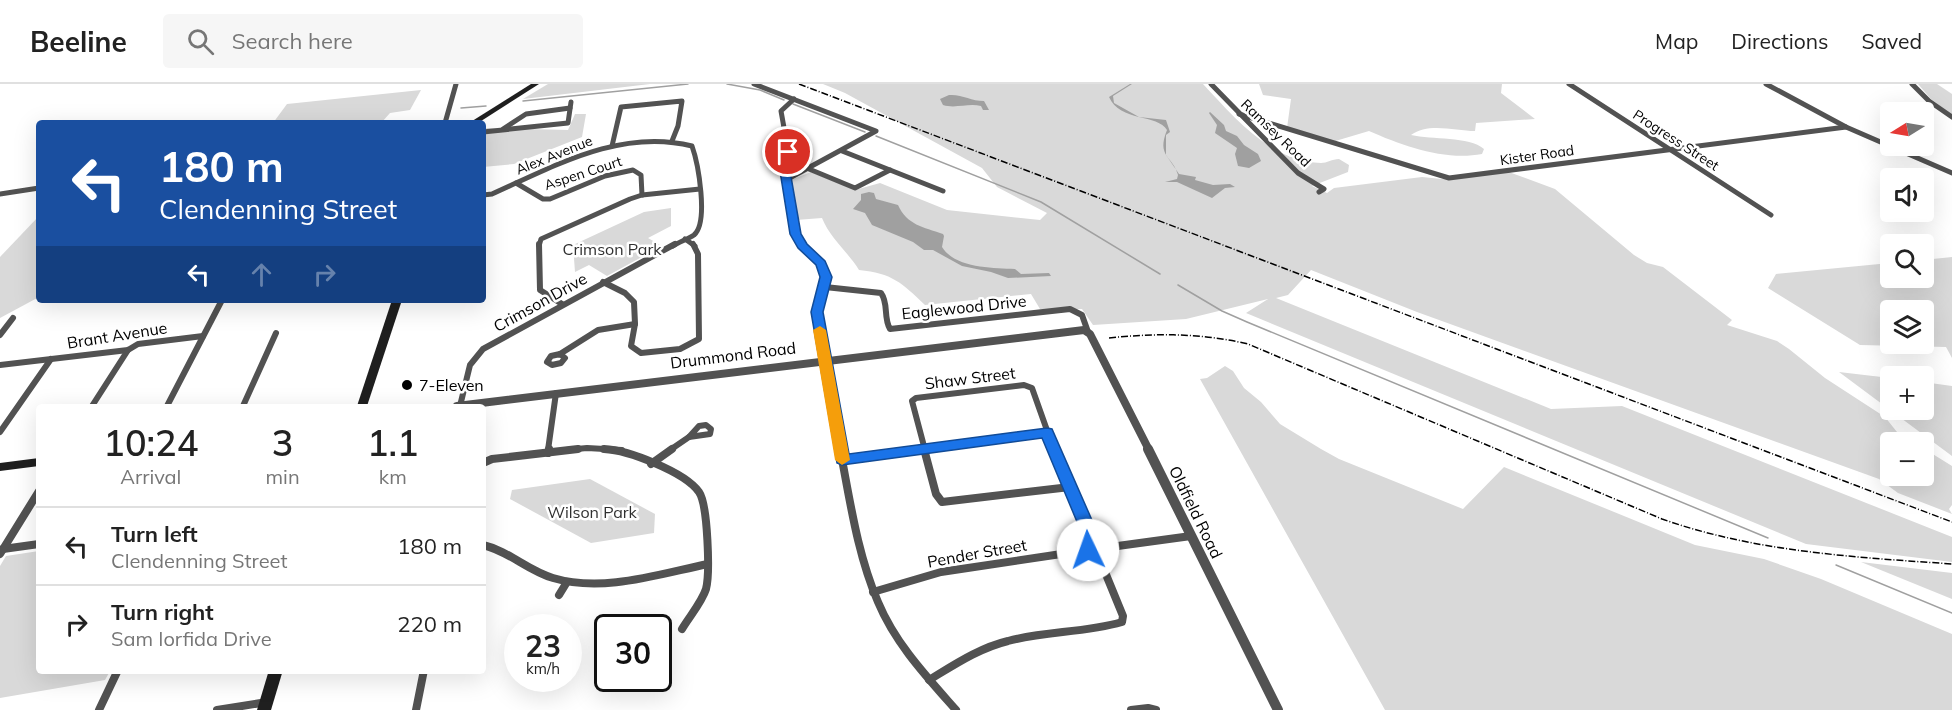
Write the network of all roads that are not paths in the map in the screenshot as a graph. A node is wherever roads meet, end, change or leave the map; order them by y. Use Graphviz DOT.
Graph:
graph roads {
  1 [pos="456,84"];
  2 [pos="536,84"];
  3 [pos="754,84"];
  4 [pos="1211,84"];
  5 [pos="1569,84"];
  6 [pos="1766,84"];
  7 [pos="1912,84"];
  8 [pos="794,99"];
  9 [pos="1239,114"];
  10 [pos="1952,117"];
  11 [pos="446,120"];
  12 [pos="479,120"];
  13 [pos="1846,127"];
  14 [pos="502,130"];
  15 [pos="486,132"];
  16 [pos="672,141"];
  17 [pos="612,146"];
  18 [pos="1669,149"];
  19 [pos="842,151"];
  20 [pos="809,169"];
  21 [pos="891,170"];
  22 [pos="1952,173"];
  23 [pos="786,180"];
  24 [pos="516,183"];
  25 [pos="36,188"];
  26 [pos="700,189"];
  27 [pos="943,191"];
  28 [pos="1319,192"];
  29 [pos="0,194"];
  30 [pos="486,194"];
  31 [pos="642,195"];
  32 [pos="1771,215"];
  33 [pos="685,239"];
  34 [pos="603,282"];
  35 [pos="825,287"];
  36 [pos="220,303"];
  37 [pos="396,303"];
  38 [pos="562,304"];
  39 [pos="14,318"];
  40 [pos="635,324"];
  41 [pos="1086,331"];
  42 [pos="276,333"];
  43 [pos="0,335"];
  44 [pos="203,336"];
  45 [pos="128,350"];
  46 [pos="560,354"];
  47 [pos="51,359"];
  48 [pos="824,360"];
  49 [pos="0,365"];
  50 [pos="556,393"];
  51 [pos="93,404"];
  52 [pos="168,404"];
  53 [pos="244,404"];
  54 [pos="363,404"];
  55 [pos="459,404"];
  56 [pos="473,404"];
  57 [pos="0,432"];
  58 [pos="1047,433"];
  59 [pos="688,437"];
  60 [pos="924,449"];
  61 [pos="548,453"];
  62 [pos="842,460"];
  63 [pos="36,462"];
  64 [pos="486,462"];
  65 [pos="651,464"];
  66 [pos="0,467"];
  67 [pos="1070,486"];
  68 [pos="36,496"];
  69 [pos="1191,537"];
  70 [pos="36,545"];
  71 [pos="486,546"];
  72 [pos="1091,547"];
  73 [pos="2,552"];
  74 [pos="1101,552"];
  75 [pos="708,564"];
  76 [pos="567,582"];
  77 [pos="873,592"];
  78 [pos="559,595"];
  79 [pos="682,629"];
  80 [pos="116,674"];
  81 [pos="275,674"];
  82 [pos="423,674"];
  83 [pos="929,680"];
  84 [pos="266,706"];
  85 [pos="99,710"];
  86 [pos="217,710"];
  87 [pos="416,710"];
  88 [pos="956,710"];
  89 [pos="1131,710"];
  90 [pos="1156,710"];
  91 [pos="1278,710"];
  1 -- 11 [label="street"];
  2 -- 12 [label="main road"];
  3 -- 8 [label="street"];
  4 -- 9 [label="street, Ramsey Road"];
  5 -- 18 [label="street, Progress Street"];
  6 -- 13 [label="street"];
  7 -- 10 [label="street"];
  8 -- 19 [label="street"];
  8 -- 23 [label="street"];
  9 -- 18 [label="street, Kister Road"];
  9 -- 28 [label="street, Ramsey Road"];
  13 -- 18 [label="street, Kister Road"];
  13 -- 22 [label="street"];
  14 -- 14 [label="street"];
  14 -- 15 [label="street"];
  16 -- 17 [label="street, Alex Avenue"];
  16 -- 17 [label="street"];
  16 -- 26 [label="street, Crimson Drive"];
  17 -- 24 [label="street, Alex Avenue"];
  18 -- 32 [label="street, Progress Street"];
  19 -- 20 [label="street"];
  19 -- 21 [label="street"];
  20 -- 21 [label="street"];
  20 -- 23 [label="street"];
  21 -- 27 [label="street"];
  23 -- 35 [label="street"];
  24 -- 30 [label="street, Alex Avenue"];
  24 -- 31 [label="street, Aspen Court"];
  25 -- 29 [label="street"];
  26 -- 31 [label="street"];
  26 -- 33 [label="street, Crimson Drive"];
  31 -- 38 [label="street"];
  33 -- 34 [label="street, Crimson Drive"];
  33 -- 40 [label="street"];
  34 -- 38 [label="street, Crimson Drive"];
  34 -- 40 [label="street"];
  35 -- 41 [label="street, Eaglewood Drive"];
  35 -- 48 [label="street"];
  36 -- 44 [label="street"];
  37 -- 54 [label="main road"];
  38 -- 55 [label="street, Crimson Drive"];
  39 -- 43 [label="street"];
  40 -- 46 [label="street"];
  41 -- 48 [label="street, Drummond Road"];
  41 -- 69 [label="street, Oldfield Road"];
  42 -- 53 [label="street"];
  44 -- 45 [label="street, Brant Avenue"];
  44 -- 52 [label="street"];
  45 -- 47 [label="street, Brant Avenue"];
  45 -- 51 [label="street"];
  47 -- 49 [label="street, Brant Avenue"];
  47 -- 57 [label="street"];
  48 -- 50 [label="street, Drummond Road"];
  48 -- 62 [label="street"];
  50 -- 56 [label="street, Drummond Road"];
  50 -- 61 [label="street"];
  58 -- 60 [label="street"];
  58 -- 60 [label="street, Shaw Street"];
  58 -- 67 [label="street"];
  59 -- 65 [label="street"];
  60 -- 62 [label="street"];
  60 -- 67 [label="street"];
  61 -- 64 [label="street"];
  61 -- 65 [label="street"];
  62 -- 77 [label="street"];
  63 -- 66 [label="main road"];
  65 -- 75 [label="street"];
  67 -- 72 [label="street"];
  68 -- 73 [label="street"];
  69 -- 74 [label="street"];
  69 -- 91 [label="street, Oldfield Road"];
  70 -- 73 [label="street"];
  71 -- 76 [label="street"];
  72 -- 74 [label="street"];
  72 -- 77 [label="street, Pender Street"];
  74 -- 83 [label="street"];
  75 -- 76 [label="street"];
  75 -- 79 [label="street"];
  76 -- 78 [label="street"];
  77 -- 83 [label="street"];
  80 -- 85 [label="street"];
  81 -- 84 [label="main road"];
  82 -- 87 [label="street"];
  83 -- 88 [label="street"];
  84 -- 86 [label="street"];
  89 -- 90 [label="street"];
}
